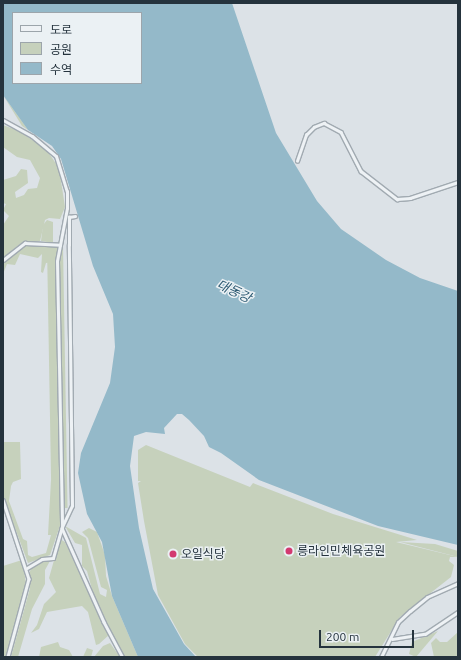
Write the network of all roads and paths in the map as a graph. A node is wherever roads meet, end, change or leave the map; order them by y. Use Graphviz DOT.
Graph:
graph roads {
  1 [pos="3,120"];
  2 [pos="297,161"];
  3 [pos="458,182"];
  4 [pos="75,216"];
  5 [pos="60,245"];
  6 [pos="3,260"];
  7 [pos="3,500"];
  8 [pos="62,527"];
  9 [pos="27,568"];
  10 [pos="458,583"];
  11 [pos="458,612"];
  12 [pos="392,639"];
  13 [pos="8,657"];
  14 [pos="123,657"];
  15 [pos="381,657"];
  1 -- 5 [label="street"];
  2 -- 3 [label="street"];
  4 -- 8 [label="street"];
  5 -- 6 [label="street"];
  5 -- 8 [label="street"];
  7 -- 9 [label="street"];
  8 -- 9 [label="street"];
  8 -- 14 [label="street"];
  9 -- 13 [label="street"];
  10 -- 12 [label="street"];
  11 -- 12 [label="street"];
  12 -- 15 [label="street"];
}
